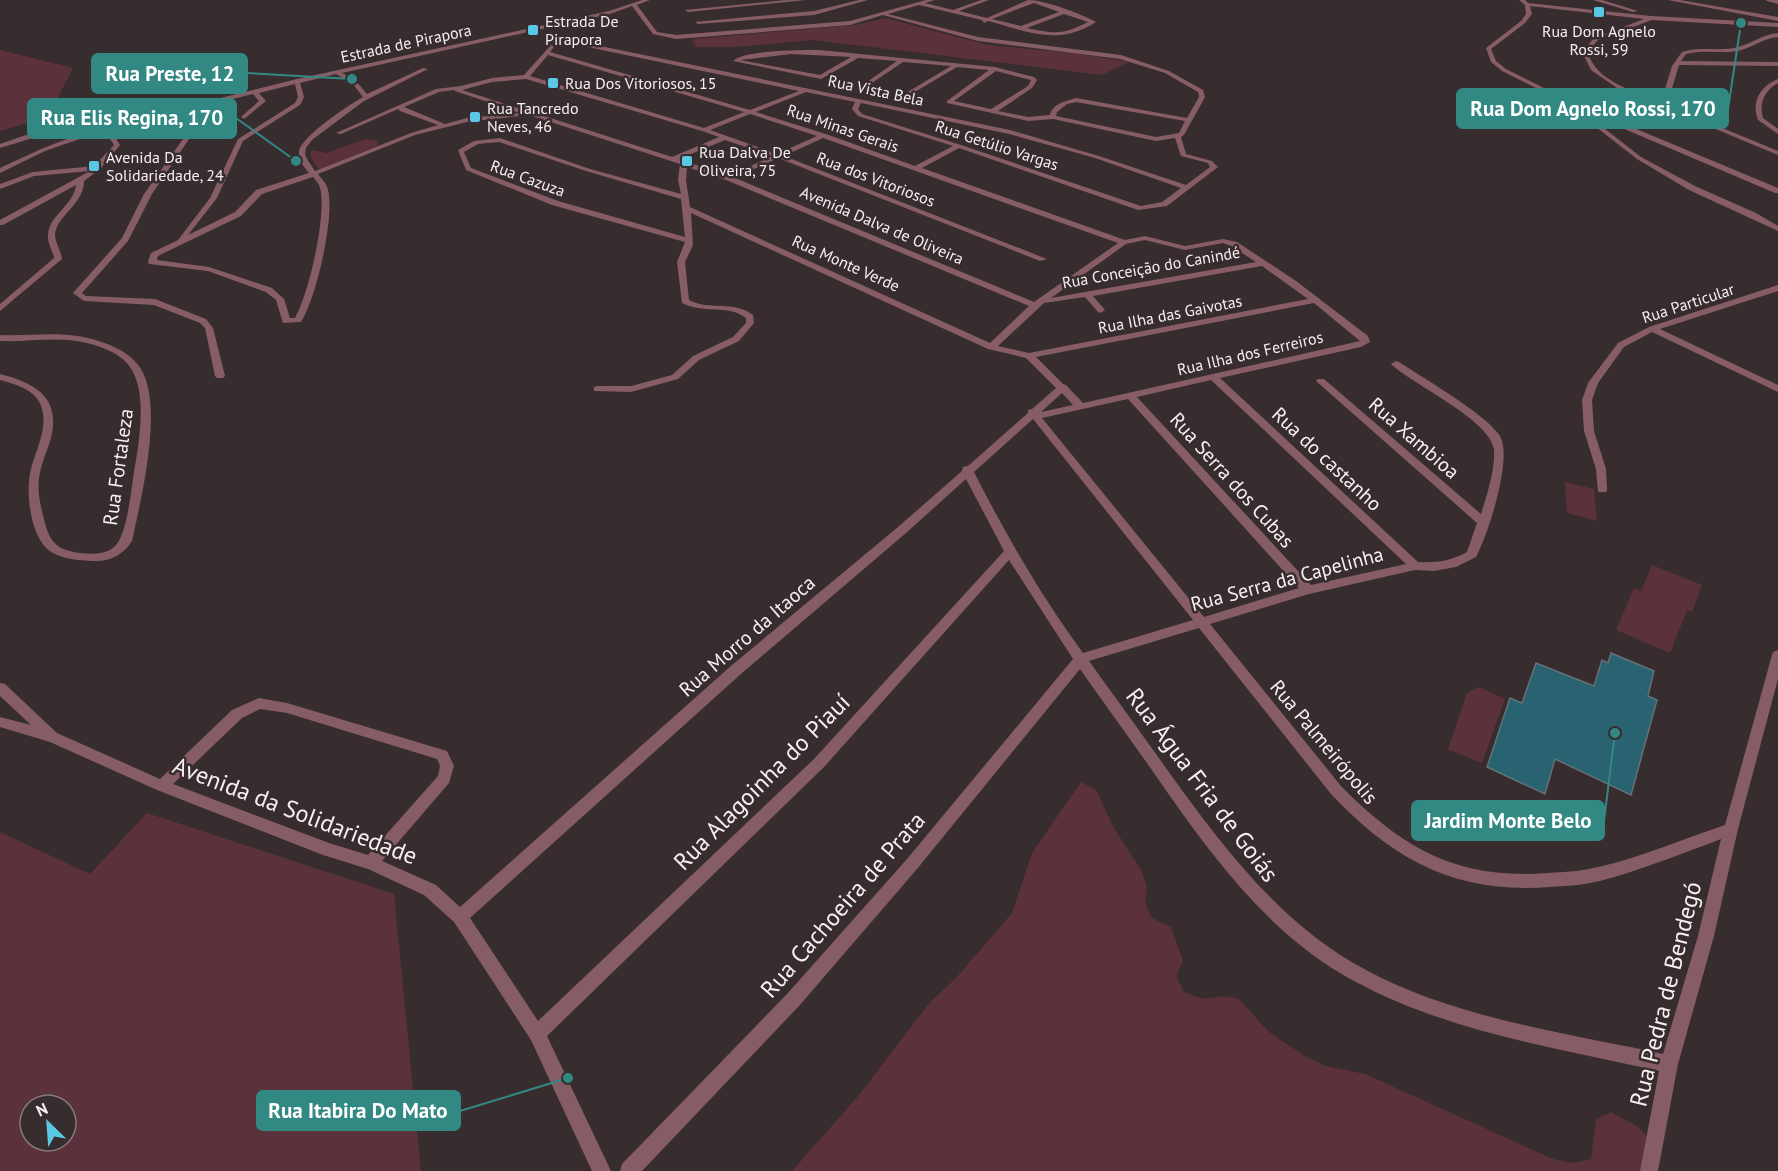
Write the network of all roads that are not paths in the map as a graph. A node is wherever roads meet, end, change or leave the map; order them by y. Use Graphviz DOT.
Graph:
graph roads {
  1 [pos="647,0"];
  2 [pos="803,0"];
  3 [pos="865,0"];
  4 [pos="932,0"];
  5 [pos="986,0"];
  6 [pos="1596,0"];
  7 [pos="1671,0"];
  8 [pos="1769,0"];
  9 [pos="1032,1"];
  10 [pos="1524,2"];
  11 [pos="1778,2"];
  12 [pos="921,4"];
  13 [pos="634,5"];
  14 [pos="1066,11"];
  15 [pos="952,12"];
  16 [pos="883,14"];
  17 [pos="1651,18"];
  18 [pos="1665,19"];
  19 [pos="1778,19"];
  20 [pos="984,21"];
  21 [pos="564,22"];
  22 [pos="698,22"];
  23 [pos="1778,25"];
  24 [pos="1018,30"];
  25 [pos="708,34"];
  26 [pos="1778,35"];
  27 [pos="555,39"];
  28 [pos="814,52"];
  29 [pos="548,53"];
  30 [pos="858,56"];
  31 [pos="798,61"];
  32 [pos="900,62"];
  33 [pos="1677,63"];
  34 [pos="1778,64"];
  35 [pos="789,65"];
  36 [pos="954,66"];
  37 [pos="425,69"];
  38 [pos="995,69"];
  39 [pos="781,70"];
  40 [pos="337,72"];
  41 [pos="526,78"];
  42 [pos="297,81"];
  43 [pos="1778,81"];
  44 [pos="866,85"];
  45 [pos="455,89"];
  46 [pos="807,90"];
  47 [pos="254,91"];
  48 [pos="908,94"];
  49 [pos="366,97"];
  50 [pos="859,101"];
  51 [pos="1566,101"];
  52 [pos="1664,104"];
  53 [pos="400,106"];
  54 [pos="171,111"];
  55 [pos="753,111"];
  56 [pos="993,111"];
  57 [pos="535,113"];
  58 [pos="244,117"];
  59 [pos="1053,117"];
  60 [pos="1190,120"];
  61 [pos="443,124"];
  62 [pos="1631,129"];
  63 [pos="98,130"];
  64 [pos="704,130"];
  65 [pos="1606,131"];
  66 [pos="1778,132"];
  67 [pos="339,133"];
  68 [pos="824,135"];
  69 [pos="1178,136"];
  70 [pos="725,137"];
  71 [pos="0,146"];
  72 [pos="959,146"];
  73 [pos="1778,153"];
  74 [pos="778,156"];
  75 [pos="674,159"];
  76 [pos="684,162"];
  77 [pos="99,168"];
  78 [pos="916,168"];
  79 [pos="0,171"];
  80 [pos="314,173"];
  81 [pos="729,178"];
  82 [pos="80,181"];
  83 [pos="0,187"];
  84 [pos="1186,187"];
  85 [pos="1778,191"];
  86 [pos="686,198"];
  87 [pos="688,209"];
  88 [pos="0,223"];
  89 [pos="1778,229"];
  90 [pos="689,241"];
  91 [pos="178,242"];
  92 [pos="1124,242"];
  93 [pos="1044,259"];
  94 [pos="1264,262"];
  95 [pos="1778,288"];
  96 [pos="1087,294"];
  97 [pos="1316,300"];
  98 [pos="1039,304"];
  99 [pos="0,308"];
  100 [pos="1101,310"];
  101 [pos="1652,329"];
  102 [pos="0,338"];
  103 [pos="991,347"];
  104 [pos="1029,356"];
  105 [pos="1396,364"];
  106 [pos="220,376"];
  107 [pos="0,377"];
  108 [pos="1214,378"];
  109 [pos="1321,381"];
  110 [pos="1063,387"];
  111 [pos="597,389"];
  112 [pos="1778,389"];
  113 [pos="1130,395"];
  114 [pos="1080,406"];
  115 [pos="1035,414"];
  116 [pos="967,469"];
  117 [pos="1602,490"];
  118 [pos="1483,522"];
  119 [pos="1010,552"];
  120 [pos="1415,567"];
  121 [pos="1308,590"];
  122 [pos="1199,623"];
  123 [pos="1778,655"];
  124 [pos="1081,659"];
  125 [pos="0,688"];
  126 [pos="0,722"];
  127 [pos="53,737"];
  128 [pos="162,786"];
  129 [pos="1731,829"];
  130 [pos="371,863"];
  131 [pos="460,917"];
  132 [pos="537,1034"];
  133 [pos="1669,1064"];
  134 [pos="602,1171"];
  135 [pos="629,1171"];
  136 [pos="1648,1171"];
  1 -- 13 [label="street, Estrada de Pirapora"];
  2 -- 22 [label="street"];
  3 -- 22 [label="street"];
  4 -- 12 [label="street"];
  5 -- 15 [label="street"];
  6 -- 18 [label="street"];
  7 -- 19 [label="street"];
  8 -- 11 [label="street"];
  9 -- 14 [label="street"];
  9 -- 20 [label="street"];
  10 -- 17 [label="street"];
  10 -- 51 [label="street"];
  12 -- 15 [label="street"];
  12 -- 16 [label="street"];
  13 -- 21 [label="street, Estrada de Pirapora"];
  13 -- 25 [label="street"];
  14 -- 24 [label="street"];
  14 -- 24 [label="street"];
  15 -- 20 [label="street"];
  16 -- 25 [label="street"];
  16 -- 60 [label="street"];
  17 -- 18 [label="street"];
  17 -- 52 [label="street"];
  18 -- 23 [label="street"];
  20 -- 24 [label="street"];
  21 -- 27 [label="street"];
  21 -- 40 [label="street, Estrada de Pirapora"];
  22 -- 25 [label="street"];
  26 -- 33 [label="street"];
  27 -- 29 [label="street"];
  27 -- 46 [label="street, Rua Vista Bela"];
  28 -- 30 [label="street"];
  28 -- 31 [label="street"];
  28 -- 39 [label="street"];
  29 -- 41 [label="street"];
  29 -- 55 [label="street, Rua Minas Gerais"];
  30 -- 32 [label="street"];
  30 -- 39 [label="street"];
  32 -- 36 [label="street"];
  32 -- 44 [label="street"];
  33 -- 34 [label="street"];
  33 -- 52 [label="street"];
  35 -- 39 [label="street"];
  36 -- 38 [label="street"];
  36 -- 48 [label="street"];
  37 -- 49 [label="street"];
  38 -- 56 [label="street"];
  38 -- 56 [label="street"];
  40 -- 42 [label="street, Estrada de Pirapora"];
  40 -- 49 [label="street"];
  41 -- 45 [label="street, Rua dos Vitoriosos"];
  41 -- 64 [label="street, Rua dos Vitoriosos"];
  42 -- 47 [label="street, Estrada de Pirapora"];
  42 -- 91 [label="street"];
  43 -- 66 [label="street"];
  45 -- 53 [label="street, Rua dos Vitoriosos"];
  45 -- 57 [label="street, Avenida Dalva de Oliveira"];
  46 -- 50 [label="street, Rua Vista Bela"];
  46 -- 55 [label="street"];
  47 -- 54 [label="street, Estrada de Pirapora"];
  47 -- 58 [label="street"];
  49 -- 80 [label="street"];
  50 -- 72 [label="street, Rua Getúlio Vargas"];
  50 -- 84 [label="street, Rua Vista Bela"];
  51 -- 62 [label="street"];
  51 -- 65 [label="street"];
  52 -- 73 [label="street"];
  53 -- 61 [label="street"];
  53 -- 67 [label="street, Rua dos Vitoriosos"];
  54 -- 63 [label="street, Estrada de Pirapora"];
  54 -- 106 [label="street"];
  55 -- 64 [label="street"];
  55 -- 68 [label="street, Rua Minas Gerais"];
  56 -- 59 [label="street"];
  57 -- 61 [label="street"];
  57 -- 75 [label="street, Avenida Dalva de Oliveira"];
  59 -- 60 [label="street"];
  59 -- 69 [label="street"];
  60 -- 69 [label="street"];
  61 -- 80 [label="street"];
  62 -- 65 [label="street"];
  62 -- 85 [label="street"];
  63 -- 71 [label="street"];
  63 -- 77 [label="street"];
  63 -- 79 [label="street, Estrada de Pirapora"];
  64 -- 70 [label="street, Rua dos Vitoriosos"];
  65 -- 89 [label="street"];
  68 -- 74 [label="street"];
  68 -- 78 [label="street, Rua Minas Gerais"];
  69 -- 84 [label="street"];
  70 -- 74 [label="street, Rua dos Vitoriosos"];
  70 -- 75 [label="street"];
  72 -- 78 [label="street"];
  72 -- 84 [label="street, Rua Getúlio Vargas"];
  74 -- 81 [label="street"];
  74 -- 93 [label="street, Rua dos Vitoriosos"];
  75 -- 76 [label="street, Avenida Dalva de Oliveira"];
  76 -- 81 [label="street, Avenida Dalva de Oliveira"];
  76 -- 86 [label="street"];
  77 -- 82 [label="street"];
  77 -- 83 [label="street"];
  78 -- 92 [label="street, Rua Minas Gerais"];
  80 -- 91 [label="street"];
  80 -- 91 [label="street"];
  81 -- 98 [label="street, Avenida Dalva de Oliveira"];
  82 -- 88 [label="street"];
  82 -- 99 [label="street"];
  86 -- 87 [label="street"];
  86 -- 90 [label="street, Rua Cazuza"];
  87 -- 90 [label="street"];
  87 -- 103 [label="street, Rua Monte Verde"];
  90 -- 111 [label="street"];
  92 -- 94 [label="street"];
  92 -- 98 [label="street"];
  94 -- 96 [label="street, Rua Conceição do Canindé"];
  94 -- 97 [label="street"];
  95 -- 101 [label="street, Rua Particular"];
  96 -- 98 [label="street, Rua Conceição do Canindé"];
  96 -- 100 [label="street"];
  97 -- 104 [label="street, Rua Ilha das Gaivotas"];
  97 -- 108 [label="street, Rua Ilha dos Ferreiros"];
  98 -- 103 [label="street"];
  101 -- 112 [label="street"];
  101 -- 117 [label="street, Rua Particular"];
  102 -- 107 [label="street, Rua Fortaleza"];
  103 -- 104 [label="street, Rua Monte Verde"];
  104 -- 110 [label="street"];
  105 -- 118 [label="street, Rua Serra da Capelinha"];
  108 -- 113 [label="street, Rua Ilha dos Ferreiros"];
  108 -- 120 [label="street, Rua do castanho"];
  109 -- 118 [label="street, Rua Xambioa"];
  110 -- 114 [label="street"];
  110 -- 115 [label="street, Rua Morro da Itaoca"];
  113 -- 114 [label="street, Rua Ilha dos Ferreiros"];
  113 -- 121 [label="street, Rua Serra dos Cubas"];
  114 -- 115 [label="street, Rua Ilha dos Ferreiros"];
  115 -- 116 [label="street, Rua Morro da Itaoca"];
  115 -- 122 [label="street, Rua Palmeirópolis"];
  116 -- 119 [label="street, Rua Água Fria de Goiás"];
  116 -- 131 [label="street, Rua Morro da Itaoca"];
  118 -- 120 [label="street, Rua Serra da Capelinha"];
  119 -- 124 [label="street, Rua Água Fria de Goiás"];
  119 -- 132 [label="street, Rua Alagoinha do Piauí"];
  120 -- 121 [label="street, Rua Serra da Capelinha"];
  121 -- 122 [label="street, Rua Serra da Capelinha"];
  122 -- 124 [label="street, Rua Serra da Capelinha"];
  122 -- 129 [label="street, Rua Palmeirópolis"];
  123 -- 129 [label="street, Rua Pedra de Bendegó"];
  124 -- 133 [label="street, Rua Água Fria de Goiás"];
  124 -- 135 [label="street, Rua Cachoeira de Prata"];
  125 -- 127 [label="street"];
  126 -- 127 [label="street, Avenida da Solidariedade"];
  127 -- 128 [label="street, Avenida da Solidariedade"];
  128 -- 130 [label="street, Avenida da Solidariedade"];
  128 -- 130 [label="street"];
  129 -- 133 [label="street, Rua Pedra de Bendegó"];
  130 -- 131 [label="street, Avenida da Solidariedade"];
  131 -- 132 [label="street, Avenida da Solidariedade"];
  132 -- 134 [label="street, Avenida da Solidariedade"];
  133 -- 136 [label="street, Rua Pedra de Bendegó"];
}
